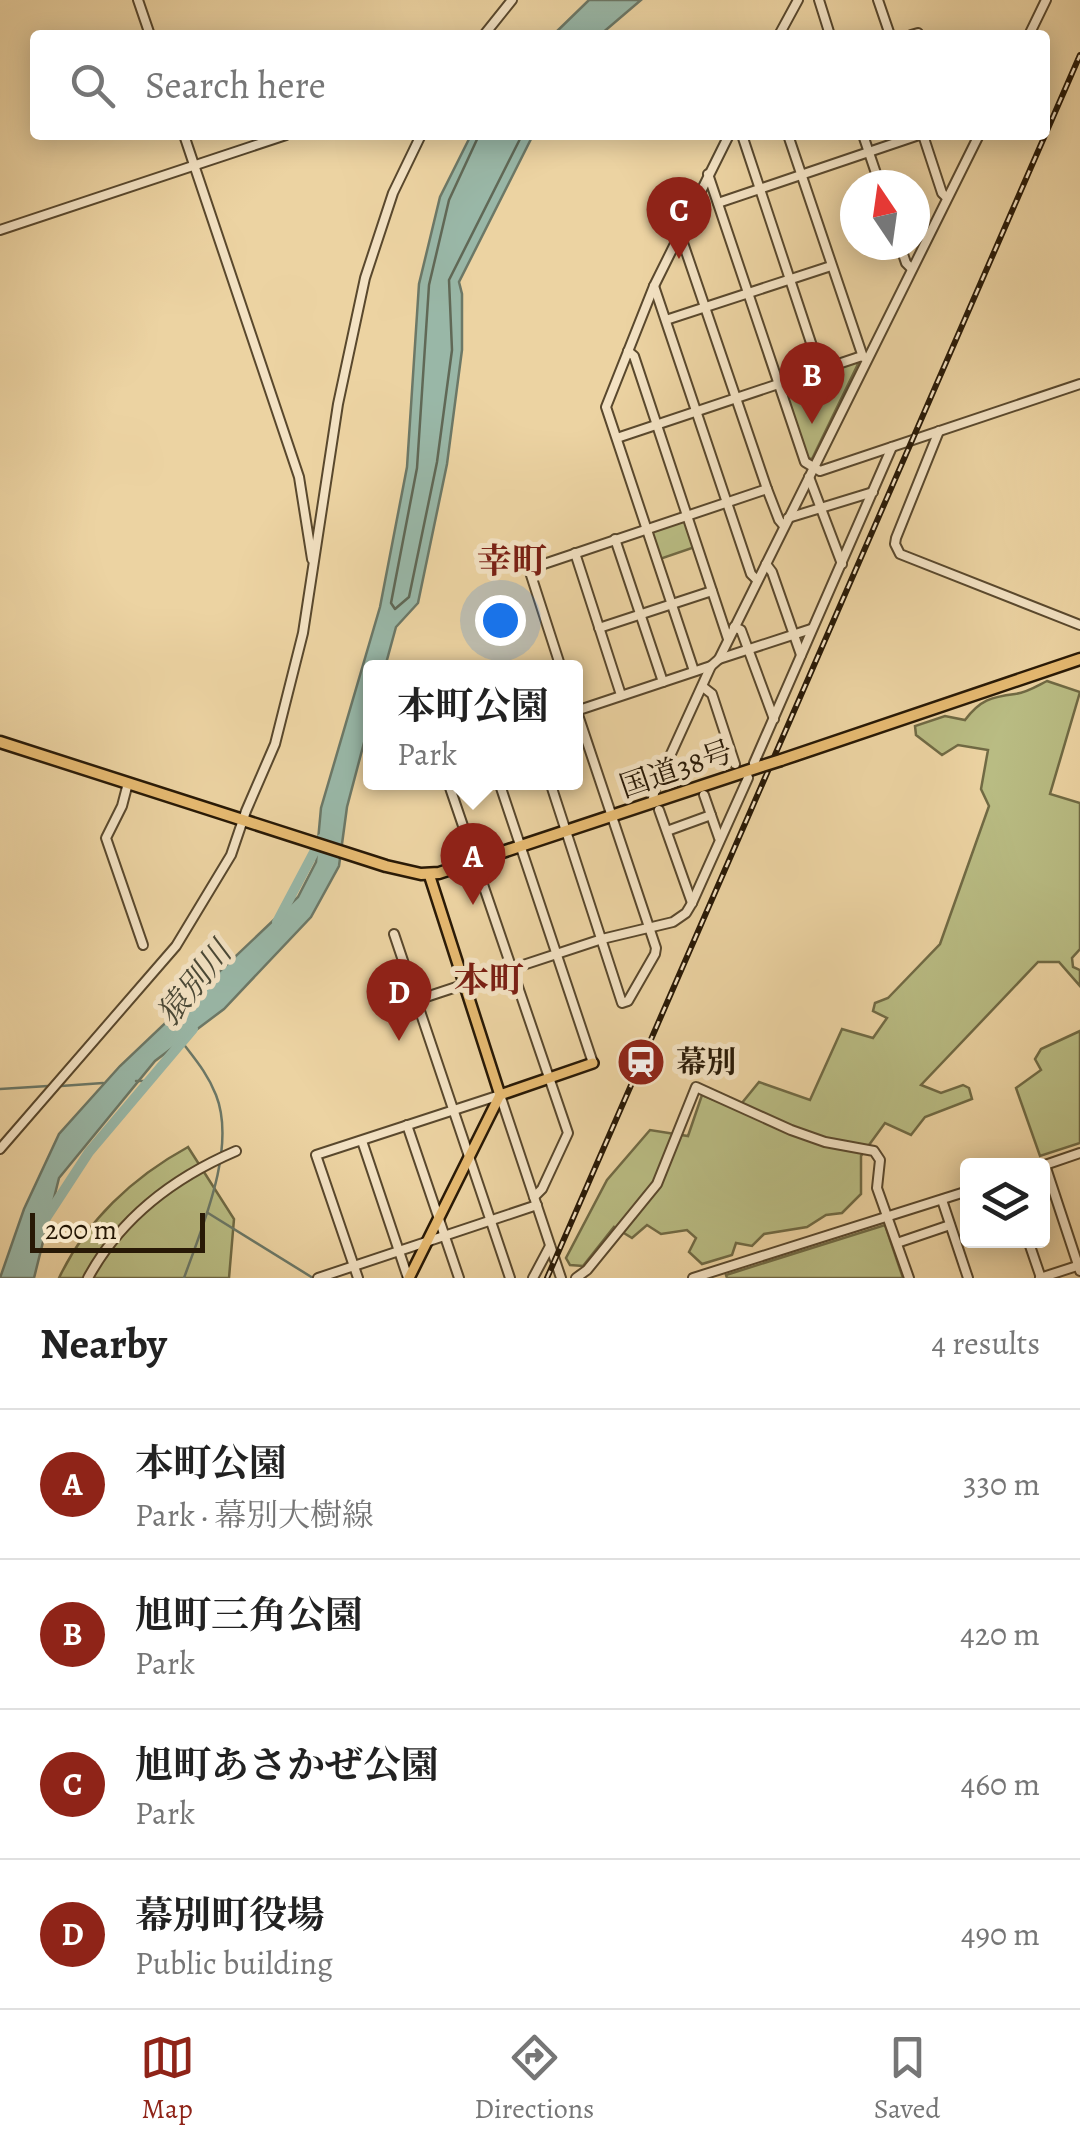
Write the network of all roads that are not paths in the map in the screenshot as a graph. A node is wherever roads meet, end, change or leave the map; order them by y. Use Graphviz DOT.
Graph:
graph roads {
  1 [pos="138,0"];
  2 [pos="512,0"];
  3 [pos="798,0"];
  4 [pos="819,0"];
  5 [pos="878,0"];
  6 [pos="1046,0"];
  7 [pos="148,30"];
  8 [pos="488,30"];
  9 [pos="782,30"];
  10 [pos="828,30"];
  11 [pos="888,30"];
  12 [pos="1031,30"];
  13 [pos="186,140"];
  14 [pos="271,140"];
  15 [pos="418,140"];
  16 [pos="725,140"];
  17 [pos="744,140"];
  18 [pos="790,140"];
  19 [pos="865,140"];
  20 [pos="906,140"];
  21 [pos="923,140"];
  22 [pos="977,140"];
  23 [pos="869,152"];
  24 [pos="194,166"];
  25 [pos="875,170"];
  26 [pos="708,174"];
  27 [pos="801,175"];
  28 [pos="760,188"];
  29 [pos="948,198"];
  30 [pos="718,203"];
  31 [pos="0,230"];
  32 [pos="679,231"];
  33 [pos="905,260"];
  34 [pos="831,266"];
  35 [pos="912,269"];
  36 [pos="790,279"];
  37 [pos="654,286"];
  38 [pos="748,292"];
  39 [pos="706,307"];
  40 [pos="666,320"];
  41 [pos="628,351"];
  42 [pos="865,358"];
  43 [pos="820,370"];
  44 [pos="778,384"];
  45 [pos="1080,384"];
  46 [pos="738,398"];
  47 [pos="697,411"];
  48 [pos="656,424"];
  49 [pos="940,431"];
  50 [pos="617,438"];
  51 [pos="892,447"];
  52 [pos="811,473"];
  53 [pos="767,490"];
  54 [pos="874,492"];
  55 [pos="727,502"];
  56 [pos="820,508"];
  57 [pos="687,516"];
  58 [pos="786,522"];
  59 [pos="647,529"];
  60 [pos="615,540"];
  61 [pos="575,553"];
  62 [pos="766,564"];
  63 [pos="842,564"];
  64 [pos="314,568"];
  65 [pos="757,580"];
  66 [pos="712,591"];
  67 [pos="672,604"];
  68 [pos="640,615"];
  69 [pos="1080,625"];
  70 [pos="734,626"];
  71 [pos="600,628"];
  72 [pos="812,629"];
  73 [pos="794,634"];
  74 [pos="728,639"];
  75 [pos="748,650"];
  76 [pos="801,655"];
  77 [pos="1080,659"];
  78 [pos="559,660"];
  79 [pos="715,662"];
  80 [pos="694,671"];
  81 [pos="663,682"];
  82 [pos="703,687"];
  83 [pos="622,695"];
  84 [pos="583,708"];
  85 [pos="774,719"];
  86 [pos="583,731"];
  87 [pos="0,742"];
  88 [pos="735,764"];
  89 [pos="758,765"];
  90 [pos="748,778"];
  91 [pos="128,783"];
  92 [pos="451,790"];
  93 [pos="502,790"];
  94 [pos="553,790"];
  95 [pos="704,796"];
  96 [pos="656,806"];
  97 [pos="711,815"];
  98 [pos="612,817"];
  99 [pos="249,823"];
  100 [pos="666,830"];
  101 [pos="566,832"];
  102 [pos="720,840"];
  103 [pos="520,847"];
  104 [pos="474,862"];
  105 [pos="428,874"];
  106 [pos="692,903"];
  107 [pos="649,928"];
  108 [pos="394,934"];
  109 [pos="602,939"];
  110 [pos="143,945"];
  111 [pos="556,954"];
  112 [pos="510,969"];
  113 [pos="464,984"];
  114 [pos="417,1000"];
  115 [pos="593,1063"];
  116 [pos="548,1078"];
  117 [pos="500,1094"];
  118 [pos="453,1110"];
  119 [pos="408,1125"];
  120 [pos="362,1141"];
  121 [pos="0,1149"];
  122 [pos="236,1150"];
  123 [pos="1080,1153"];
  124 [pos="470,1157"];
  125 [pos="1050,1163"];
  126 [pos="1050,1182"];
  127 [pos="960,1194"];
  128 [pos="942,1200"];
  129 [pos="536,1201"];
  130 [pos="888,1218"];
  131 [pos="439,1219"];
  132 [pos="489,1220"];
  133 [pos="950,1225"];
  134 [pos="444,1235"];
  135 [pos="428,1241"];
  136 [pos="897,1243"];
  137 [pos="550,1246"];
  138 [pos="1031,1248"];
  139 [pos="399,1251"];
  140 [pos="354,1266"];
  141 [pos="1079,1267"];
  142 [pos="719,1274"];
  143 [pos="88,1278"];
  144 [pos="318,1278"];
  145 [pos="358,1278"];
  146 [pos="409,1278"];
  147 [pos="459,1278"];
  148 [pos="510,1278"];
  149 [pos="532,1278"];
  150 [pos="561,1278"];
  151 [pos="576,1278"];
  152 [pos="693,1278"];
  153 [pos="909,1278"];
  154 [pos="968,1278"];
  155 [pos="1040,1278"];
  1 -- 7 [label="street"];
  2 -- 8 [label="street"];
  3 -- 9 [label="street"];
  4 -- 10 [label="street"];
  5 -- 11 [label="street"];
  6 -- 12 [label="street"];
  13 -- 24 [label="street"];
  14 -- 24 [label="street"];
  15 -- 64 [label="street"];
  16 -- 26 [label="street"];
  17 -- 28 [label="street"];
  18 -- 27 [label="street"];
  19 -- 23 [label="street"];
  20 -- 23 [label="street"];
  21 -- 29 [label="street"];
  22 -- 29 [label="street"];
  23 -- 25 [label="street"];
  23 -- 27 [label="street"];
  24 -- 31 [label="street"];
  24 -- 64 [label="street"];
  26 -- 30 [label="street"];
  26 -- 32 [label="street"];
  27 -- 28 [label="street"];
  27 -- 34 [label="street"];
  28 -- 30 [label="street"];
  28 -- 36 [label="street"];
  29 -- 35 [label="street"];
  30 -- 38 [label="street"];
  32 -- 37 [label="street"];
  32 -- 39 [label="street"];
  33 -- 35 [label="street"];
  34 -- 36 [label="street"];
  34 -- 42 [label="street"];
  35 -- 42 [label="street"];
  36 -- 38 [label="street"];
  36 -- 43 [label="street"];
  37 -- 40 [label="street"];
  37 -- 41 [label="street"];
  38 -- 39 [label="street"];
  38 -- 44 [label="street"];
  39 -- 40 [label="street"];
  39 -- 46 [label="street"];
  40 -- 47 [label="street"];
  41 -- 48 [label="street"];
  41 -- 50 [label="street"];
  42 -- 43 [label="street"];
  42 -- 52 [label="street"];
  43 -- 44 [label="street"];
  44 -- 46 [label="street"];
  44 -- 52 [label="street"];
  45 -- 49 [label="street"];
  46 -- 47 [label="street"];
  46 -- 53 [label="street"];
  47 -- 48 [label="street"];
  47 -- 55 [label="street"];
  48 -- 50 [label="street"];
  48 -- 57 [label="street"];
  49 -- 51 [label="street"];
  49 -- 69 [label="street"];
  50 -- 59 [label="street"];
  51 -- 52 [label="street"];
  51 -- 54 [label="street"];
  52 -- 56 [label="street"];
  52 -- 58 [label="street"];
  53 -- 55 [label="street"];
  53 -- 58 [label="street"];
  54 -- 56 [label="street"];
  54 -- 63 [label="street"];
  55 -- 57 [label="street"];
  55 -- 65 [label="street"];
  56 -- 58 [label="street"];
  56 -- 63 [label="street"];
  57 -- 59 [label="street"];
  57 -- 66 [label="street"];
  58 -- 62 [label="street"];
  59 -- 60 [label="street"];
  59 -- 67 [label="street"];
  60 -- 61 [label="street"];
  60 -- 68 [label="street"];
  61 -- 71 [label="street"];
  61 -- 78 [label="street"];
  62 -- 65 [label="street"];
  62 -- 73 [label="street"];
  63 -- 72 [label="street"];
  64 -- 99 [label="street"];
  65 -- 70 [label="street"];
  66 -- 67 [label="street"];
  66 -- 74 [label="street"];
  67 -- 68 [label="street"];
  67 -- 80 [label="street"];
  68 -- 71 [label="street"];
  68 -- 81 [label="street"];
  70 -- 74 [label="street"];
  70 -- 75 [label="street"];
  71 -- 83 [label="street"];
  72 -- 73 [label="street"];
  72 -- 76 [label="street"];
  73 -- 75 [label="street"];
  73 -- 76 [label="street"];
  74 -- 79 [label="street"];
  75 -- 79 [label="street"];
  75 -- 85 [label="street"];
  76 -- 85 [label="street"];
  77 -- 89 [label="highway, 国道38号, bridge"];
  79 -- 80 [label="street"];
  79 -- 82 [label="street"];
  80 -- 81 [label="street"];
  81 -- 83 [label="street"];
  82 -- 88 [label="street"];
  82 -- 96 [label="street"];
  83 -- 84 [label="street"];
  85 -- 89 [label="street"];
  86 -- 98 [label="street"];
  87 -- 91 [label="highway, 国道38号"];
  89 -- 96 [label="highway, 国道38号"];
  90 -- 102 [label="street"];
  91 -- 99 [label="highway, 国道38号"];
  91 -- 110 [label="street"];
  92 -- 104 [label="street"];
  93 -- 103 [label="street"];
  94 -- 101 [label="street"];
  95 -- 97 [label="street"];
  96 -- 98 [label="highway, 国道38号"];
  96 -- 100 [label="street"];
  97 -- 100 [label="street"];
  97 -- 102 [label="street"];
  98 -- 101 [label="highway, 国道38号"];
  98 -- 107 [label="street"];
  99 -- 105 [label="highway, 国道38号"];
  99 -- 121 [label="street"];
  100 -- 106 [label="street"];
  101 -- 103 [label="highway, 国道38号"];
  101 -- 109 [label="street"];
  102 -- 106 [label="street"];
  103 -- 104 [label="highway, 国道38号"];
  103 -- 111 [label="street"];
  104 -- 105 [label="highway, 国道38号"];
  104 -- 112 [label="street"];
  105 -- 113 [label="main road"];
  106 -- 107 [label="street"];
  107 -- 109 [label="street"];
  107 -- 109 [label="street"];
  108 -- 114 [label="street"];
  109 -- 111 [label="street"];
  111 -- 112 [label="street"];
  111 -- 115 [label="street"];
  112 -- 113 [label="street"];
  112 -- 116 [label="street"];
  113 -- 114 [label="street"];
  113 -- 117 [label="main road"];
  114 -- 118 [label="street"];
  115 -- 116 [label="main road"];
  116 -- 117 [label="main road"];
  116 -- 129 [label="street"];
  117 -- 118 [label="street"];
  117 -- 124 [label="main road"];
  117 -- 129 [label="street"];
  118 -- 119 [label="street"];
  118 -- 124 [label="street"];
  119 -- 120 [label="street"];
  119 -- 131 [label="street"];
  120 -- 139 [label="street"];
  120 -- 140 [label="street"];
  122 -- 143 [label="street"];
  123 -- 125 [label="street"];
  124 -- 131 [label="main road"];
  124 -- 132 [label="street"];
  126 -- 141 [label="street"];
  127 -- 128 [label="street"];
  128 -- 130 [label="street"];
  128 -- 133 [label="street"];
  129 -- 132 [label="street"];
  129 -- 137 [label="street"];
  130 -- 136 [label="street"];
  130 -- 142 [label="street"];
  130 -- 151 [label="street"];
  131 -- 134 [label="street"];
  131 -- 135 [label="main road"];
  132 -- 134 [label="street"];
  132 -- 148 [label="street"];
  133 -- 136 [label="street"];
  133 -- 154 [label="street"];
  134 -- 135 [label="street"];
  134 -- 147 [label="street"];
  135 -- 139 [label="street"];
  135 -- 146 [label="main road"];
  136 -- 153 [label="street"];
  137 -- 149 [label="street"];
  137 -- 150 [label="street"];
  138 -- 155 [label="street"];
  139 -- 140 [label="street"];
  139 -- 146 [label="street"];
  140 -- 144 [label="street"];
  140 -- 145 [label="street"];
  141 -- 155 [label="street"];
  142 -- 152 [label="street"];
}
